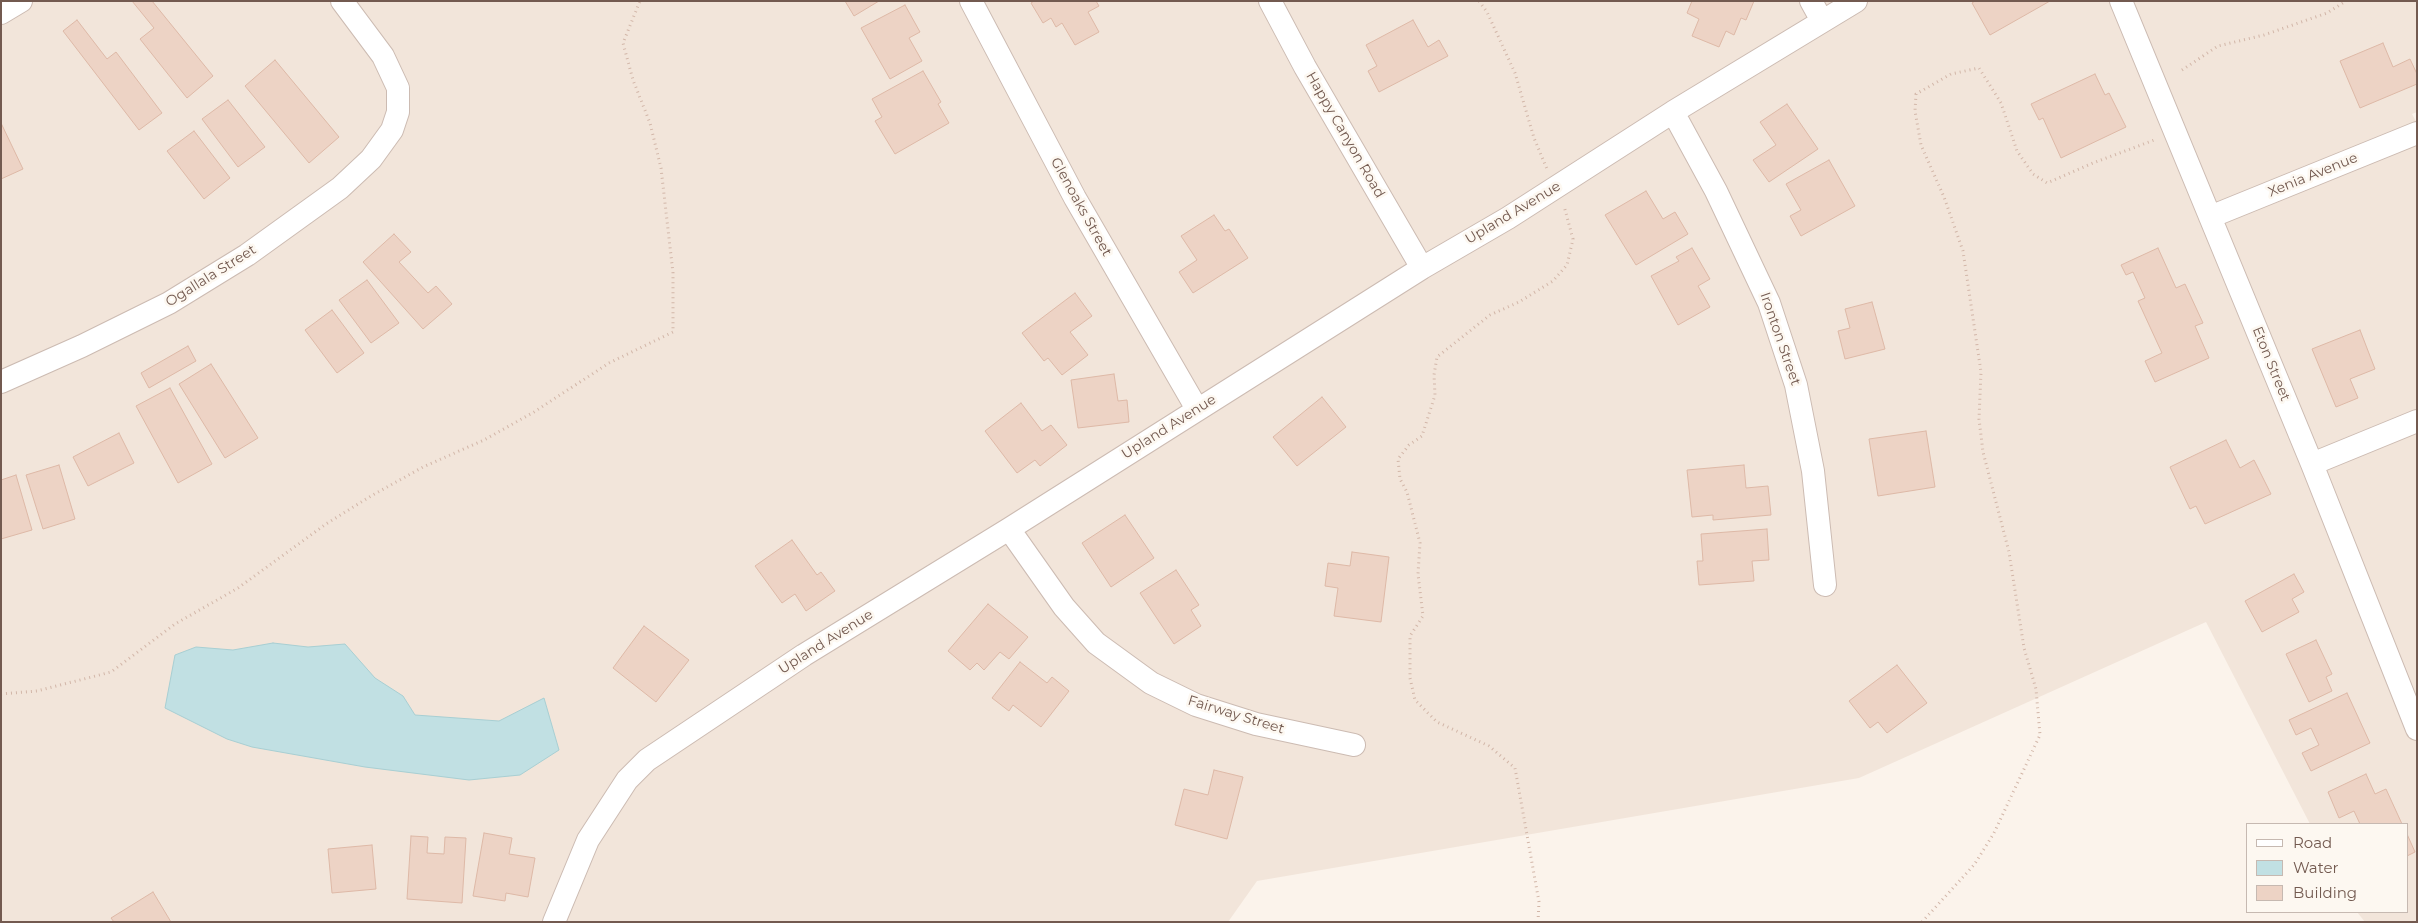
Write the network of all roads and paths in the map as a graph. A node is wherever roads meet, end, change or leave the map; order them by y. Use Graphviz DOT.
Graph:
graph roads {
  1 [pos="22,1"];
  2 [pos="342,1"];
  3 [pos="640,1"];
  4 [pos="971,1"];
  5 [pos="1270,1"];
  6 [pos="1479,1"];
  7 [pos="1811,1"];
  8 [pos="1856,1"];
  9 [pos="2121,1"];
  10 [pos="2346,1"];
  11 [pos="1,13"];
  12 [pos="1822,21"];
  13 [pos="2182,70"];
  14 [pos="1673,112"];
  15 [pos="2417,132"];
  16 [pos="2160,138"];
  17 [pos="1559,196"];
  18 [pos="2210,217"];
  19 [pos="1422,268"];
  20 [pos="1,382"];
  21 [pos="1197,409"];
  22 [pos="2417,421"];
  23 [pos="2312,464"];
  24 [pos="1009,529"];
  25 [pos="1825,585"];
  26 [pos="1,694"];
  27 [pos="2414,717"];
  28 [pos="1354,746"];
  29 [pos="554,922"];
  30 [pos="1538,922"];
  31 [pos="1922,922"];
  1 -- 11 [label="street"];
  2 -- 20 [label="street, Ogallala Street"];
  3 -- 26 [label="path"];
  4 -- 21 [label="street, Glenoaks Street"];
  5 -- 19 [label="street, Happy Canyon Road"];
  6 -- 17 [label="path"];
  7 -- 12 [label="street"];
  8 -- 12 [label="street, Upland Avenue"];
  9 -- 18 [label="street, Eton Street"];
  10 -- 13 [label="path"];
  12 -- 14 [label="street, Upland Avenue"];
  14 -- 17 [label="street, Upland Avenue"];
  14 -- 25 [label="street, Ironton Street"];
  15 -- 18 [label="street, Xenia Avenue"];
  16 -- 31 [label="path"];
  17 -- 19 [label="street, Upland Avenue"];
  17 -- 30 [label="path"];
  18 -- 23 [label="street, Eton Street"];
  19 -- 21 [label="street, Upland Avenue"];
  21 -- 24 [label="street, Upland Avenue"];
  22 -- 23 [label="street"];
  23 -- 27 [label="street, Eton Street"];
  24 -- 28 [label="street, Fairway Street"];
  24 -- 29 [label="street, Upland Avenue"];
}
